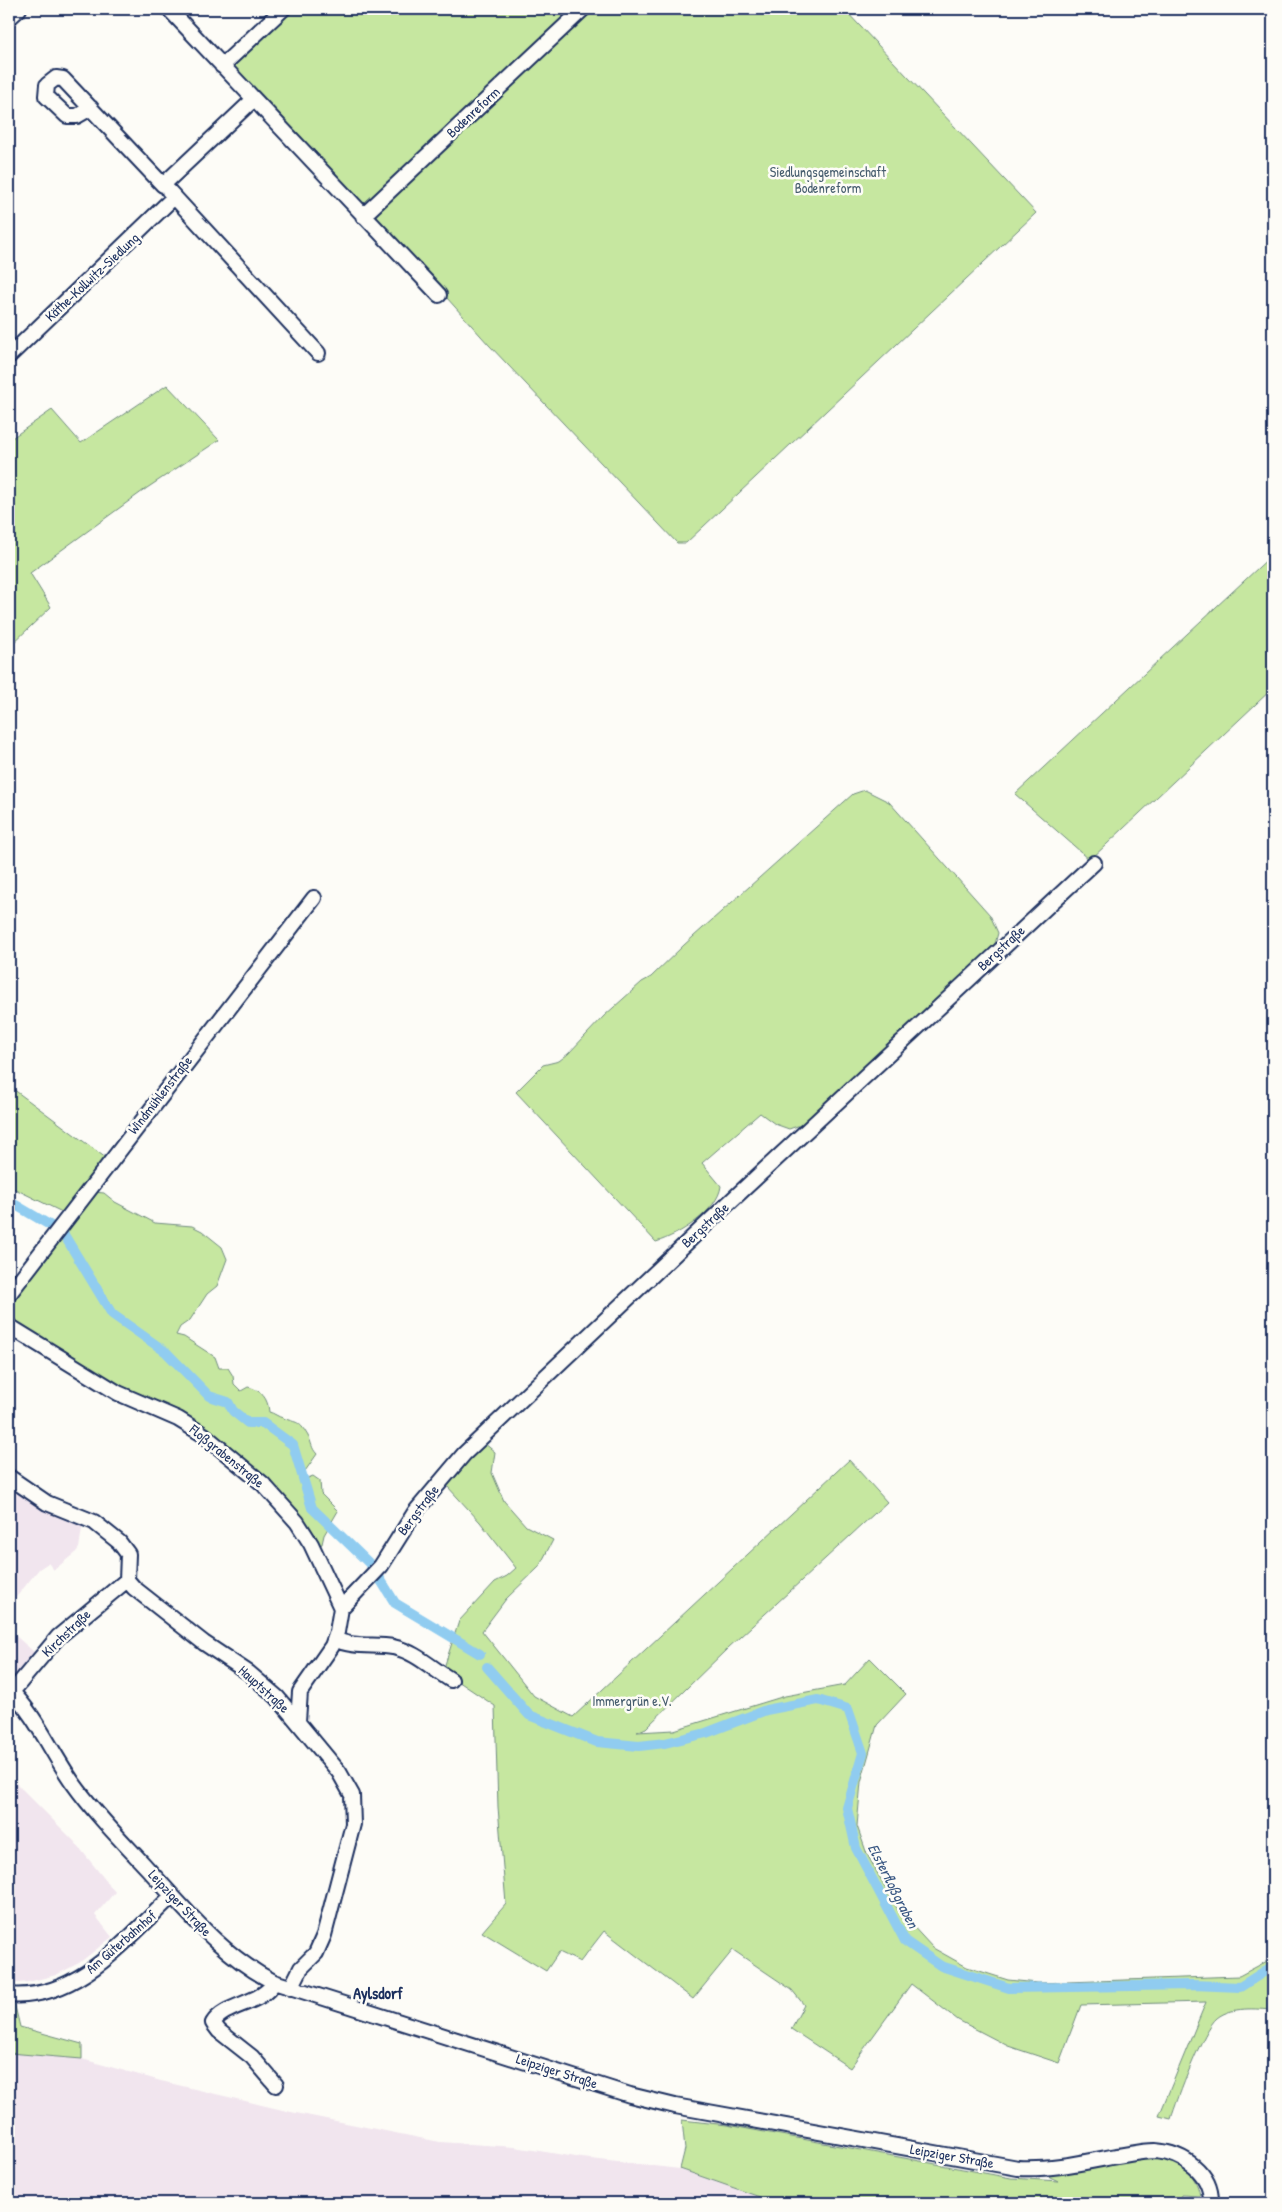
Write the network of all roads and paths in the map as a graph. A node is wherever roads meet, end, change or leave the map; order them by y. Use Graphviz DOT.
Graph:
graph roads {
  1 [pos="19,9"];
  2 [pos="169,9"];
  3 [pos="282,9"];
  4 [pos="583,9"];
  5 [pos="9,18"];
  6 [pos="222,66"];
  7 [pos="254,99"];
  8 [pos="91,108"];
  9 [pos="163,185"];
  10 [pos="174,198"];
  11 [pos="363,216"];
  12 [pos="439,295"];
  13 [pos="318,353"];
  14 [pos="9,356"];
  15 [pos="1094,864"];
  16 [pos="314,898"];
  17 [pos="9,1294"];
  18 [pos="9,1326"];
  19 [pos="9,1477"];
  20 [pos="127,1580"];
  21 [pos="341,1608"];
  22 [pos="335,1639"];
  23 [pos="450,1680"];
  24 [pos="10,1690"];
  25 [pos="300,1692"];
  26 [pos="277,1697"];
  27 [pos="298,1721"];
  28 [pos="172,1896"];
  29 [pos="274,1982"];
  30 [pos="291,1988"];
  31 [pos="9,1995"];
  32 [pos="276,2085"];
  33 [pos="1211,2203"];
  1 -- 5 [label="street"];
  2 -- 6 [label="street"];
  3 -- 6 [label="street"];
  4 -- 11 [label="street, Bodenreform"];
  6 -- 7 [label="street"];
  7 -- 9 [label="street"];
  7 -- 11 [label="street"];
  8 -- 9 [label="street"];
  9 -- 10 [label="street"];
  10 -- 13 [label="street"];
  10 -- 14 [label="street, Käthe-Kollwitz-Siedlung"];
  11 -- 12 [label="street"];
  15 -- 21 [label="street, Bergstraße"];
  16 -- 17 [label="street, Windmühlenstraße"];
  18 -- 21 [label="street, Floßgrabenstraße"];
  19 -- 20 [label="street"];
  20 -- 24 [label="street, Kirchstraße"];
  20 -- 26 [label="street, Hauptstraße"];
  21 -- 22 [label="street"];
  22 -- 23 [label="street"];
  22 -- 25 [label="street"];
  24 -- 28 [label="street, Leipziger Straße"];
  25 -- 26 [label="street"];
  25 -- 27 [label="street"];
  26 -- 27 [label="street, Hauptstraße"];
  27 -- 30 [label="street, Hauptstraße"];
  28 -- 29 [label="street, Leipziger Straße"];
  28 -- 31 [label="street, Am Güterbahnhof"];
  29 -- 30 [label="street, Leipziger Straße"];
  29 -- 32 [label="street"];
  30 -- 33 [label="street, Leipziger Straße"];
}
